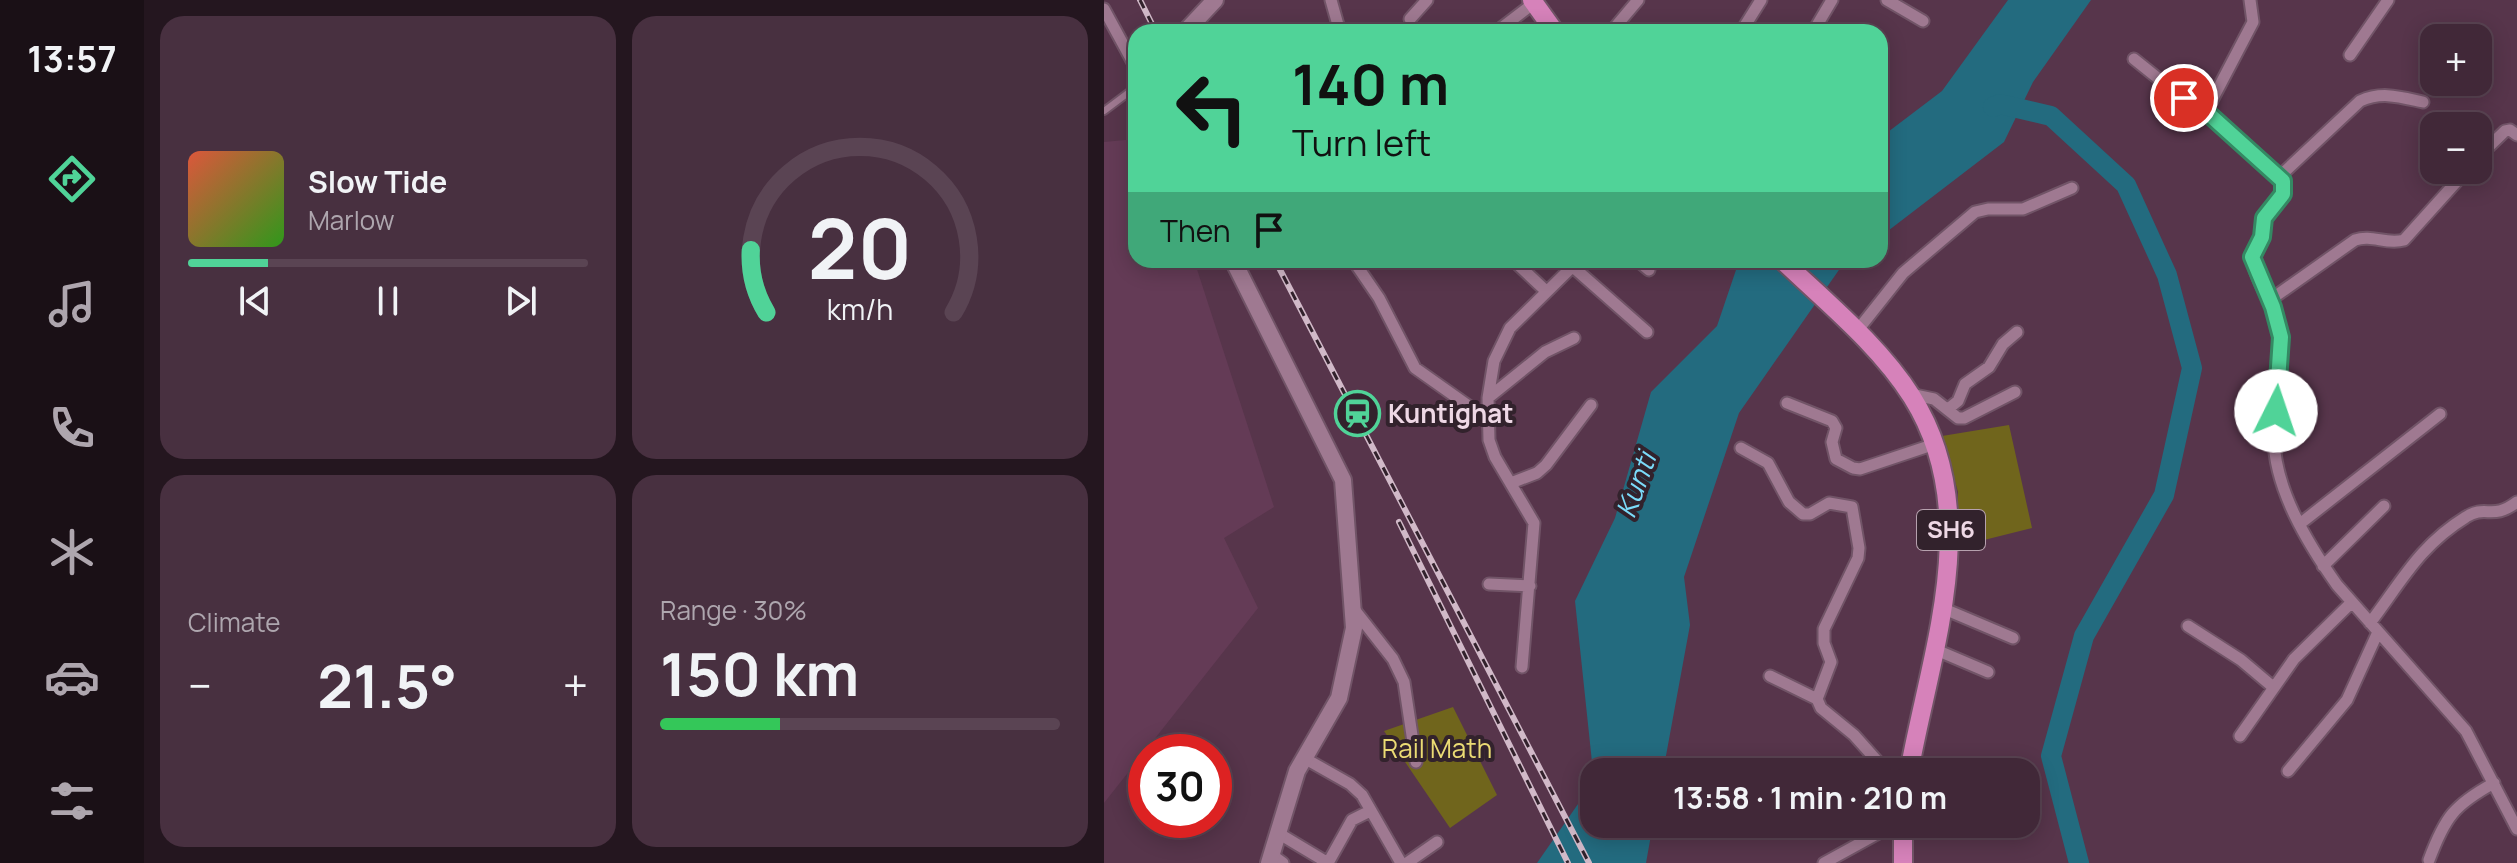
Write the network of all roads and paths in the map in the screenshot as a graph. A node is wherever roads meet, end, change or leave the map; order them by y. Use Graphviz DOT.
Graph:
graph roads {
  1 [pos="1215,0"];
  2 [pos="1331,0"];
  3 [pos="1427,0"];
  4 [pos="1638,0"];
  5 [pos="1761,0"];
  6 [pos="1832,0"];
  7 [pos="1887,0"];
  8 [pos="2250,0"];
  9 [pos="2388,0"];
  10 [pos="1533,2"];
  11 [pos="1104,9"];
  12 [pos="1410,19"];
  13 [pos="1923,21"];
  14 [pos="1192,24"];
  15 [pos="1337,24"];
  16 [pos="1506,24"];
  17 [pos="1549,24"];
  18 [pos="1618,24"];
  19 [pos="1746,24"];
  20 [pos="1818,24"];
  21 [pos="1128,53"];
  22 [pos="2350,55"];
  23 [pos="2134,59"];
  24 [pos="1128,93"];
  25 [pos="2423,102"];
  26 [pos="1104,111"];
  27 [pos="2211,116"];
  28 [pos="2517,135"];
  29 [pos="2492,144"];
  30 [pos="2280,176"];
  31 [pos="2454,184"];
  32 [pos="2072,188"];
  33 [pos="1237,268"];
  34 [pos="1358,268"];
  35 [pos="1522,268"];
  36 [pos="1571,268"];
  37 [pos="1581,268"];
  38 [pos="1647,268"];
  39 [pos="1790,268"];
  40 [pos="1649,270"];
  41 [pos="1546,291"];
  42 [pos="2270,300"];
  43 [pos="1857,331"];
  44 [pos="1647,332"];
  45 [pos="2017,332"];
  46 [pos="1574,338"];
  47 [pos="2015,392"];
  48 [pos="1910,394"];
  49 [pos="1488,398"];
  50 [pos="1787,403"];
  51 [pos="1591,405"];
  52 [pos="1948,409"];
  53 [pos="2440,414"];
  54 [pos="1487,419"];
  55 [pos="1935,444"];
  56 [pos="1741,448"];
  57 [pos="1511,483"];
  58 [pos="2517,502"];
  59 [pos="2384,506"];
  60 [pos="2301,523"];
  61 [pos="2323,566"];
  62 [pos="1489,584"];
  63 [pos="1530,586"];
  64 [pos="2352,602"];
  65 [pos="1352,608"];
  66 [pos="1942,608"];
  67 [pos="2188,626"];
  68 [pos="2374,628"];
  69 [pos="2013,638"];
  70 [pos="1934,649"];
  71 [pos="1522,667"];
  72 [pos="1988,672"];
  73 [pos="1770,676"];
  74 [pos="2273,687"];
  75 [pos="1817,699"];
  76 [pos="2240,736"];
  77 [pos="1304,758"];
  78 [pos="1875,758"];
  79 [pos="1912,758"];
  80 [pos="1416,762"];
  81 [pos="2288,771"];
  82 [pos="2494,783"];
  83 [pos="1370,811"];
  84 [pos="2517,829"];
  85 [pos="1278,833"];
  86 [pos="1870,838"];
  87 [pos="1903,838"];
  88 [pos="1437,842"];
  89 [pos="1275,860"];
  90 [pos="2429,860"];
  91 [pos="1401,863"];
  92 [pos="1407,863"];
  93 [pos="1824,863"];
  94 [pos="1903,863"];
  1 -- 14 [label="main road"];
  2 -- 15 [label="street"];
  3 -- 12 [label="street"];
  4 -- 18 [label="street"];
  5 -- 19 [label="street"];
  6 -- 20 [label="street"];
  7 -- 13 [label="street"];
  8 -- 27 [label="street"];
  9 -- 22 [label="street"];
  10 -- 16 [label="street"];
  10 -- 17 [label="main road"];
  11 -- 21 [label="street"];
  23 -- 27 [label="street"];
  24 -- 26 [label="lane"];
  25 -- 30 [label="street"];
  27 -- 30 [label="street"];
  28 -- 29 [label="street"];
  30 -- 42 [label="street"];
  31 -- 42 [label="street"];
  32 -- 43 [label="street"];
  33 -- 65 [label="main road"];
  34 -- 54 [label="street"];
  35 -- 41 [label="street"];
  36 -- 41 [label="street"];
  37 -- 44 [label="street"];
  38 -- 40 [label="street"];
  39 -- 43 [label="main road, SH6"];
  41 -- 49 [label="street"];
  42 -- 60 [label="street"];
  43 -- 48 [label="main road, SH6"];
  45 -- 52 [label="street"];
  46 -- 49 [label="street"];
  47 -- 52 [label="street"];
  48 -- 52 [label="street"];
  48 -- 55 [label="main road, SH6"];
  49 -- 54 [label="street"];
  50 -- 55 [label="street"];
  51 -- 57 [label="street"];
  53 -- 60 [label="street"];
  54 -- 57 [label="street"];
  55 -- 66 [label="main road, SH6"];
  56 -- 75 [label="street"];
  57 -- 63 [label="street"];
  58 -- 68 [label="street"];
  59 -- 61 [label="street"];
  60 -- 61 [label="street"];
  61 -- 64 [label="street"];
  62 -- 63 [label="street"];
  63 -- 71 [label="street"];
  64 -- 68 [label="street"];
  64 -- 74 [label="street"];
  65 -- 77 [label="main road"];
  65 -- 80 [label="street"];
  66 -- 69 [label="street"];
  66 -- 70 [label="main road, SH6"];
  67 -- 74 [label="street"];
  68 -- 81 [label="street"];
  68 -- 82 [label="street"];
  70 -- 72 [label="street"];
  70 -- 79 [label="main road, SH6"];
  73 -- 75 [label="street"];
  74 -- 76 [label="street"];
  75 -- 78 [label="street"];
  77 -- 83 [label="street"];
  77 -- 85 [label="main road"];
  82 -- 84 [label="street"];
  82 -- 90 [label="street"];
  83 -- 85 [label="street"];
  83 -- 91 [label="street"];
  85 -- 89 [label="main road"];
  86 -- 93 [label="street"];
  87 -- 94 [label="main road"];
  88 -- 92 [label="street"];
}
